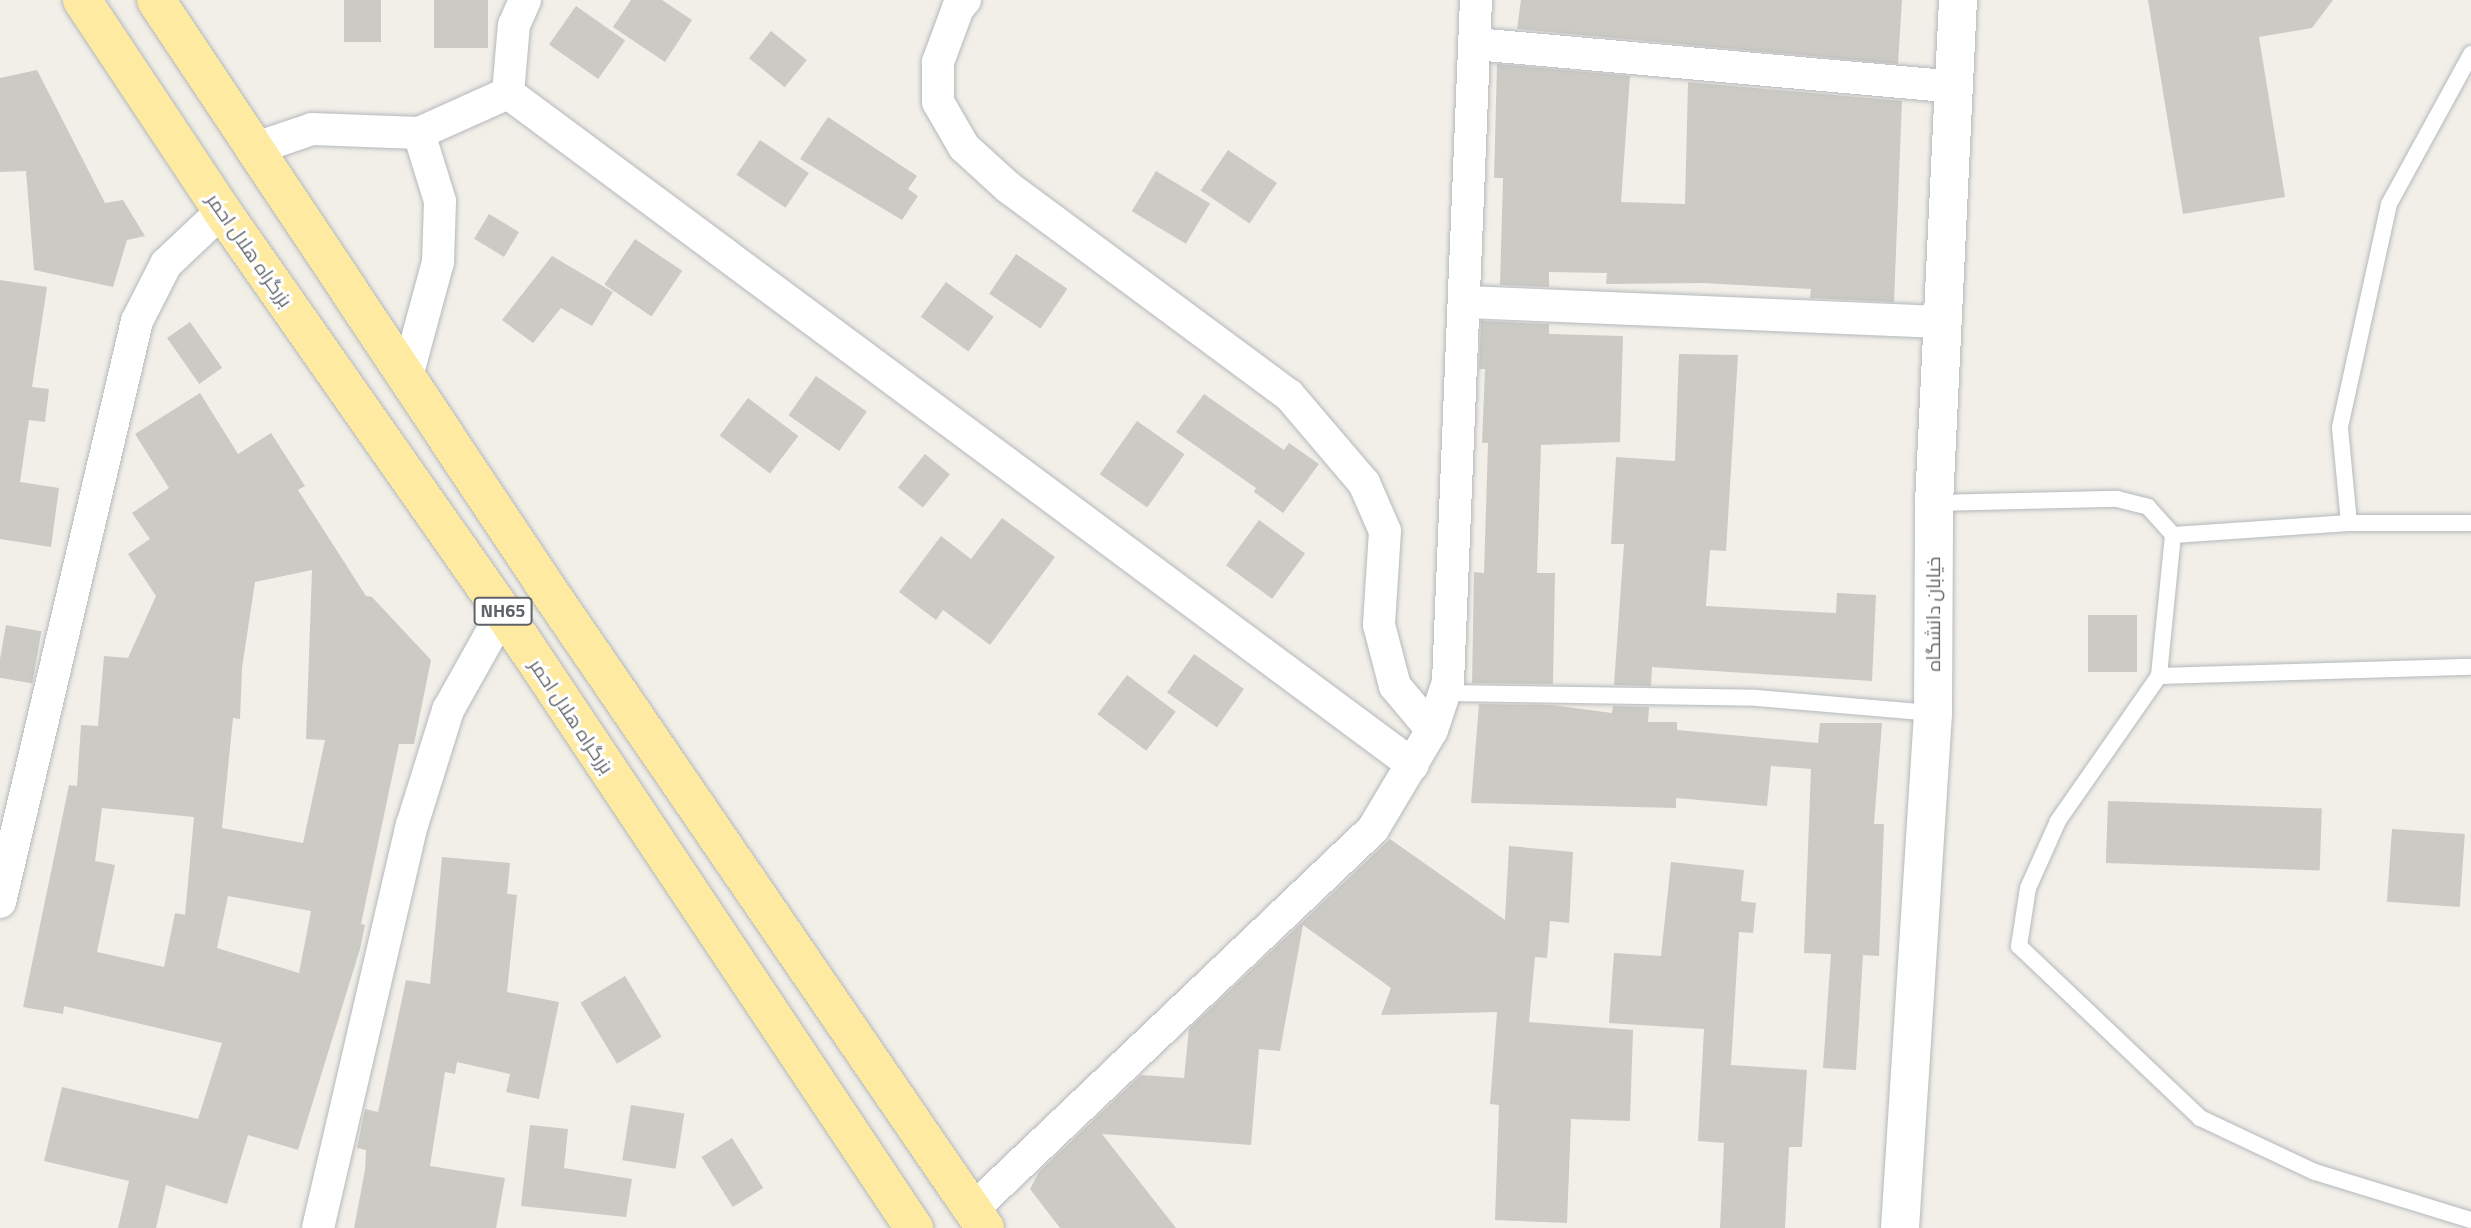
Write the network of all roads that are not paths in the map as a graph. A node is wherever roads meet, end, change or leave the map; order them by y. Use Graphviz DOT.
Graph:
graph roads {
  1 [pos="82,0"];
  2 [pos="156,0"];
  3 [pos="525,0"];
  4 [pos="965,0"];
  5 [pos="1476,0"];
  6 [pos="1958,0"];
  7 [pos="1475,44"];
  8 [pos="2471,54"];
  9 [pos="1954,87"];
  10 [pos="508,93"];
  11 [pos="419,133"];
  12 [pos="256,148"];
  13 [pos="222,211"];
  14 [pos="1465,302"];
  15 [pos="1942,323"];
  16 [pos="407,376"];
  17 [pos="1934,503"];
  18 [pos="2349,523"];
  19 [pos="2471,523"];
  20 [pos="2173,536"];
  21 [pos="503,612"];
  22 [pos="2471,667"];
  23 [pos="2159,676"];
  24 [pos="1447,694"];
  25 [pos="1933,713"];
  26 [pos="1432,730"];
  27 [pos="1413,765"];
  28 [pos="0,902"];
  29 [pos="978,1219"];
  30 [pos="2471,1220"];
  31 [pos="318,1228"];
  32 [pos="914,1228"];
  33 [pos="1900,1228"];
  1 -- 13 [label="highway, بزرگراه هلال احمر / NH65"];
  2 -- 12 [label="highway, NH65"];
  3 -- 10 [label="street"];
  4 -- 26 [label="street"];
  5 -- 7 [label="street"];
  6 -- 9 [label="street, خیابان دانشگاه"];
  7 -- 9 [label="street"];
  7 -- 14 [label="street"];
  8 -- 18 [label="lane"];
  9 -- 15 [label="street, خیابان دانشگاه"];
  10 -- 11 [label="street"];
  10 -- 27 [label="street"];
  11 -- 12 [label="street"];
  11 -- 16 [label="street"];
  12 -- 16 [label="highway, NH65"];
  13 -- 21 [label="highway, بزرگراه هلال احمر / NH65"];
  13 -- 28 [label="street"];
  14 -- 15 [label="street"];
  14 -- 24 [label="street"];
  15 -- 17 [label="street, خیابان دانشگاه"];
  16 -- 29 [label="highway, NH65"];
  17 -- 20 [label="lane"];
  17 -- 25 [label="street, خیابان دانشگاه"];
  18 -- 19 [label="lane"];
  18 -- 20 [label="lane"];
  20 -- 23 [label="lane"];
  21 -- 31 [label="street"];
  21 -- 32 [label="highway, بزرگراه هلال احمر / NH65"];
  22 -- 23 [label="lane"];
  23 -- 30 [label="lane"];
  24 -- 25 [label="lane"];
  24 -- 26 [label="street"];
  25 -- 33 [label="street, خیابان دانشگاه"];
  26 -- 27 [label="street"];
  27 -- 29 [label="street"];
}
